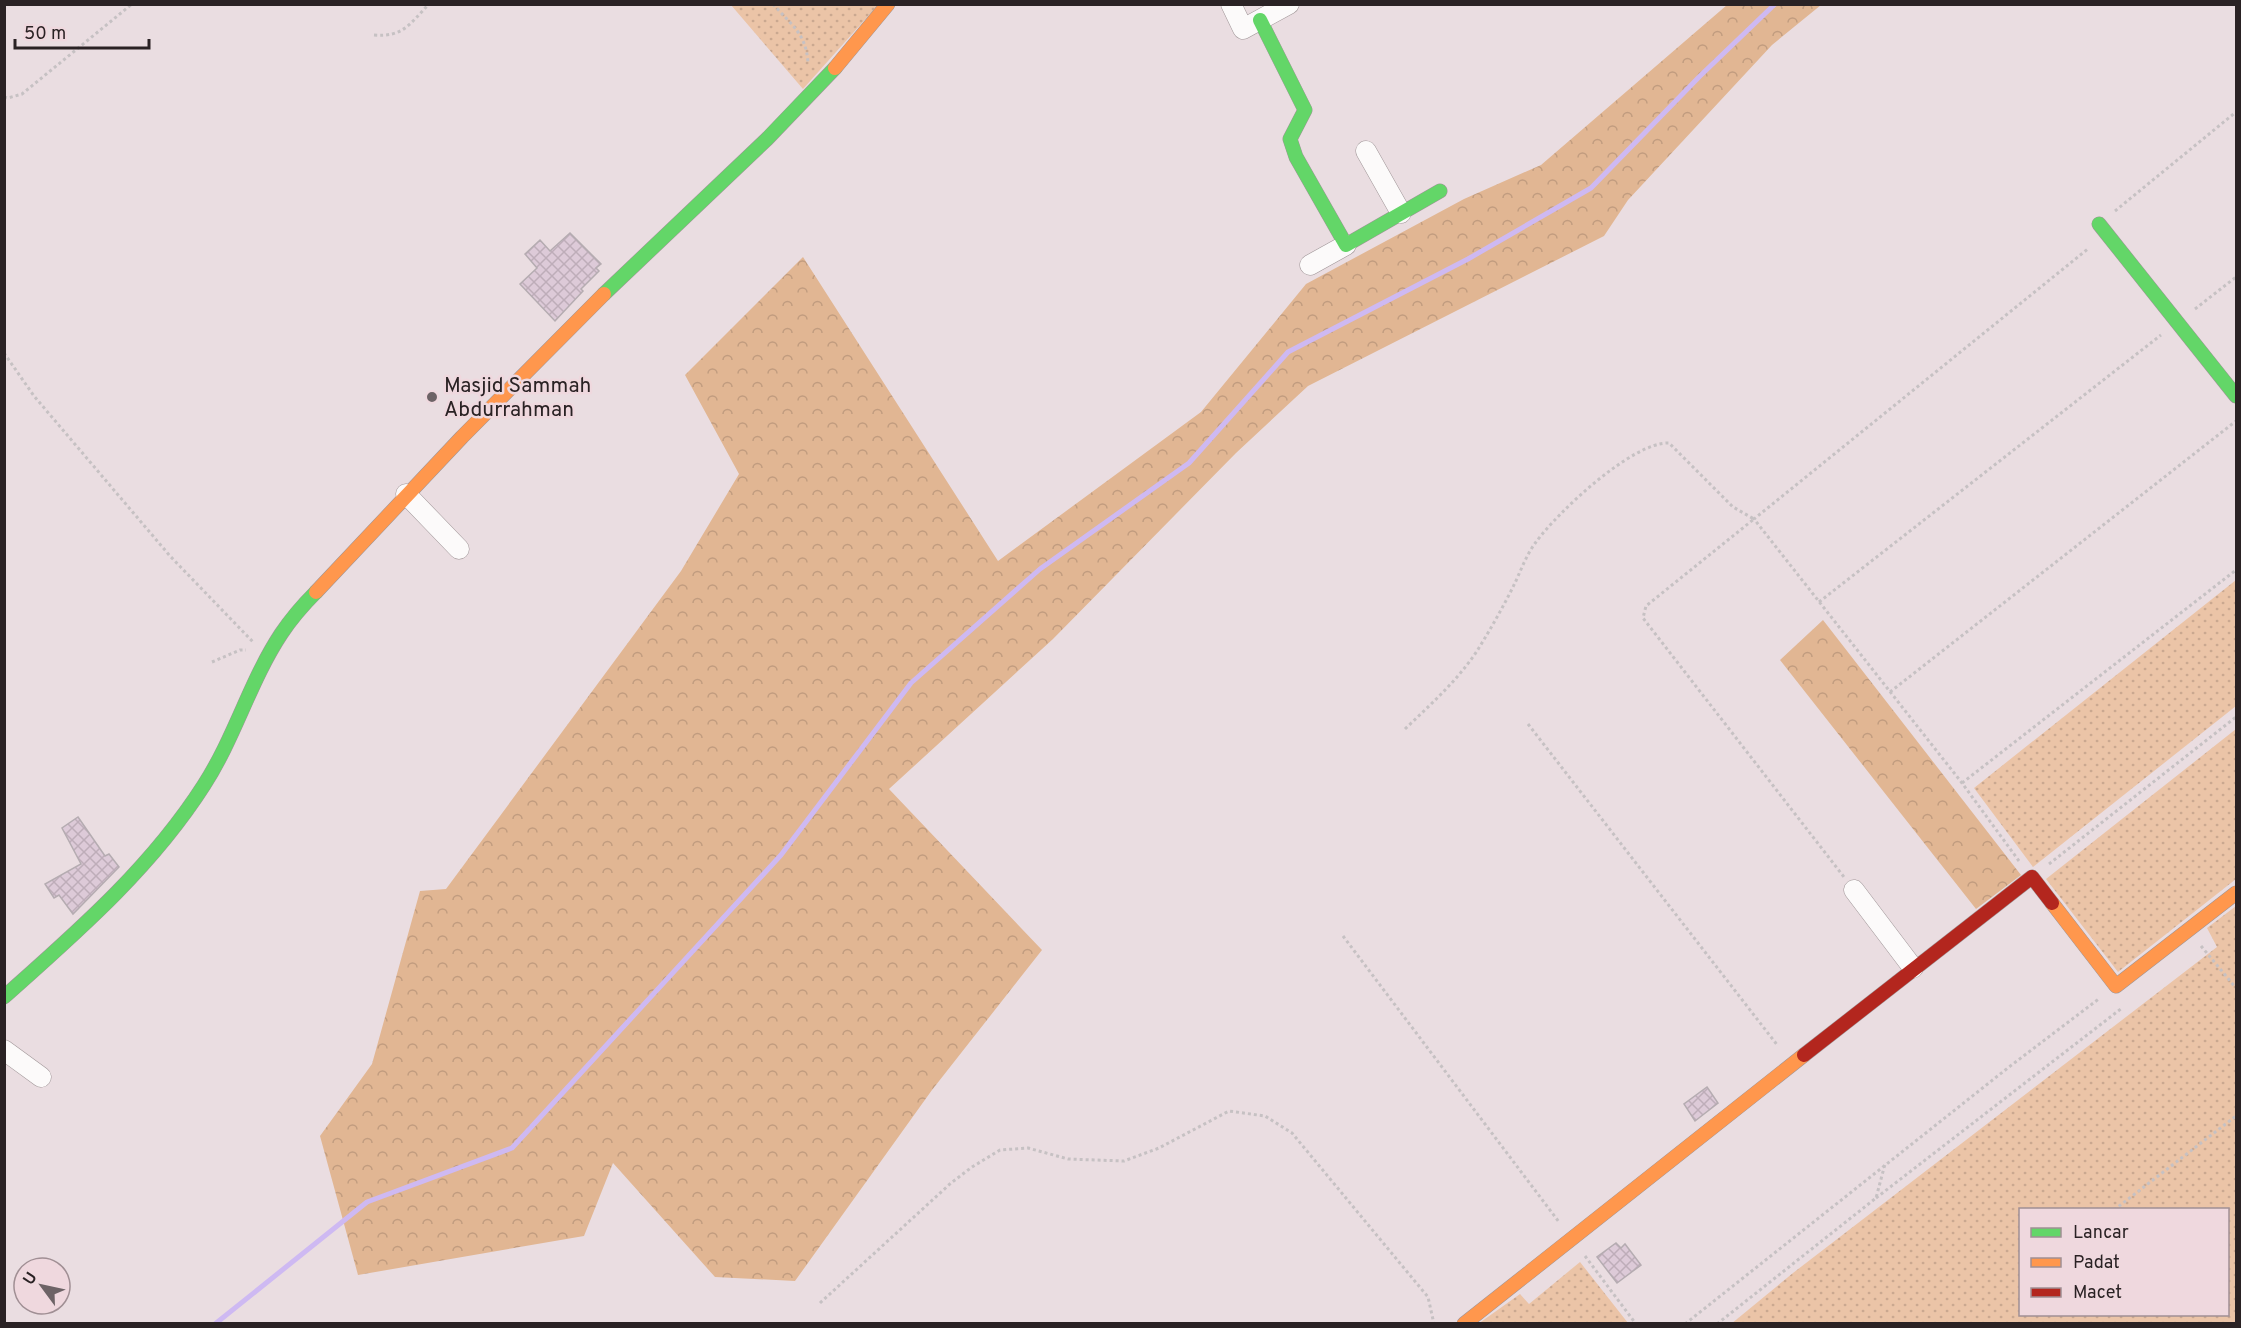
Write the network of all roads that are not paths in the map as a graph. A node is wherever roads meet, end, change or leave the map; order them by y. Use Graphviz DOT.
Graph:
graph roads {
  1 [pos="888,4"];
  2 [pos="1231,4"];
  3 [pos="1288,4"];
  4 [pos="1260,20"];
  5 [pos="1366,151"];
  6 [pos="1440,191"];
  7 [pos="1401,213"];
  8 [pos="2103,229"];
  9 [pos="1346,245"];
  10 [pos="1310,265"];
  11 [pos="2236,396"];
  12 [pos="406,494"];
  13 [pos="459,549"];
  14 [pos="1854,890"];
  15 [pos="2236,893"];
  16 [pos="1913,968"];
  17 [pos="4,997"];
  18 [pos="4,1050"];
  19 [pos="41,1077"];
  20 [pos="1464,1323"];
  1 -- 12 [label="street"];
  2 -- 4 [label="street"];
  3 -- 4 [label="street"];
  4 -- 9 [label="street"];
  5 -- 7 [label="street"];
  6 -- 7 [label="street"];
  7 -- 9 [label="street"];
  8 -- 11 [label="street"];
  9 -- 10 [label="street"];
  12 -- 13 [label="street"];
  12 -- 17 [label="street"];
  14 -- 16 [label="street"];
  15 -- 16 [label="street"];
  16 -- 20 [label="street"];
  18 -- 19 [label="street"];
}
